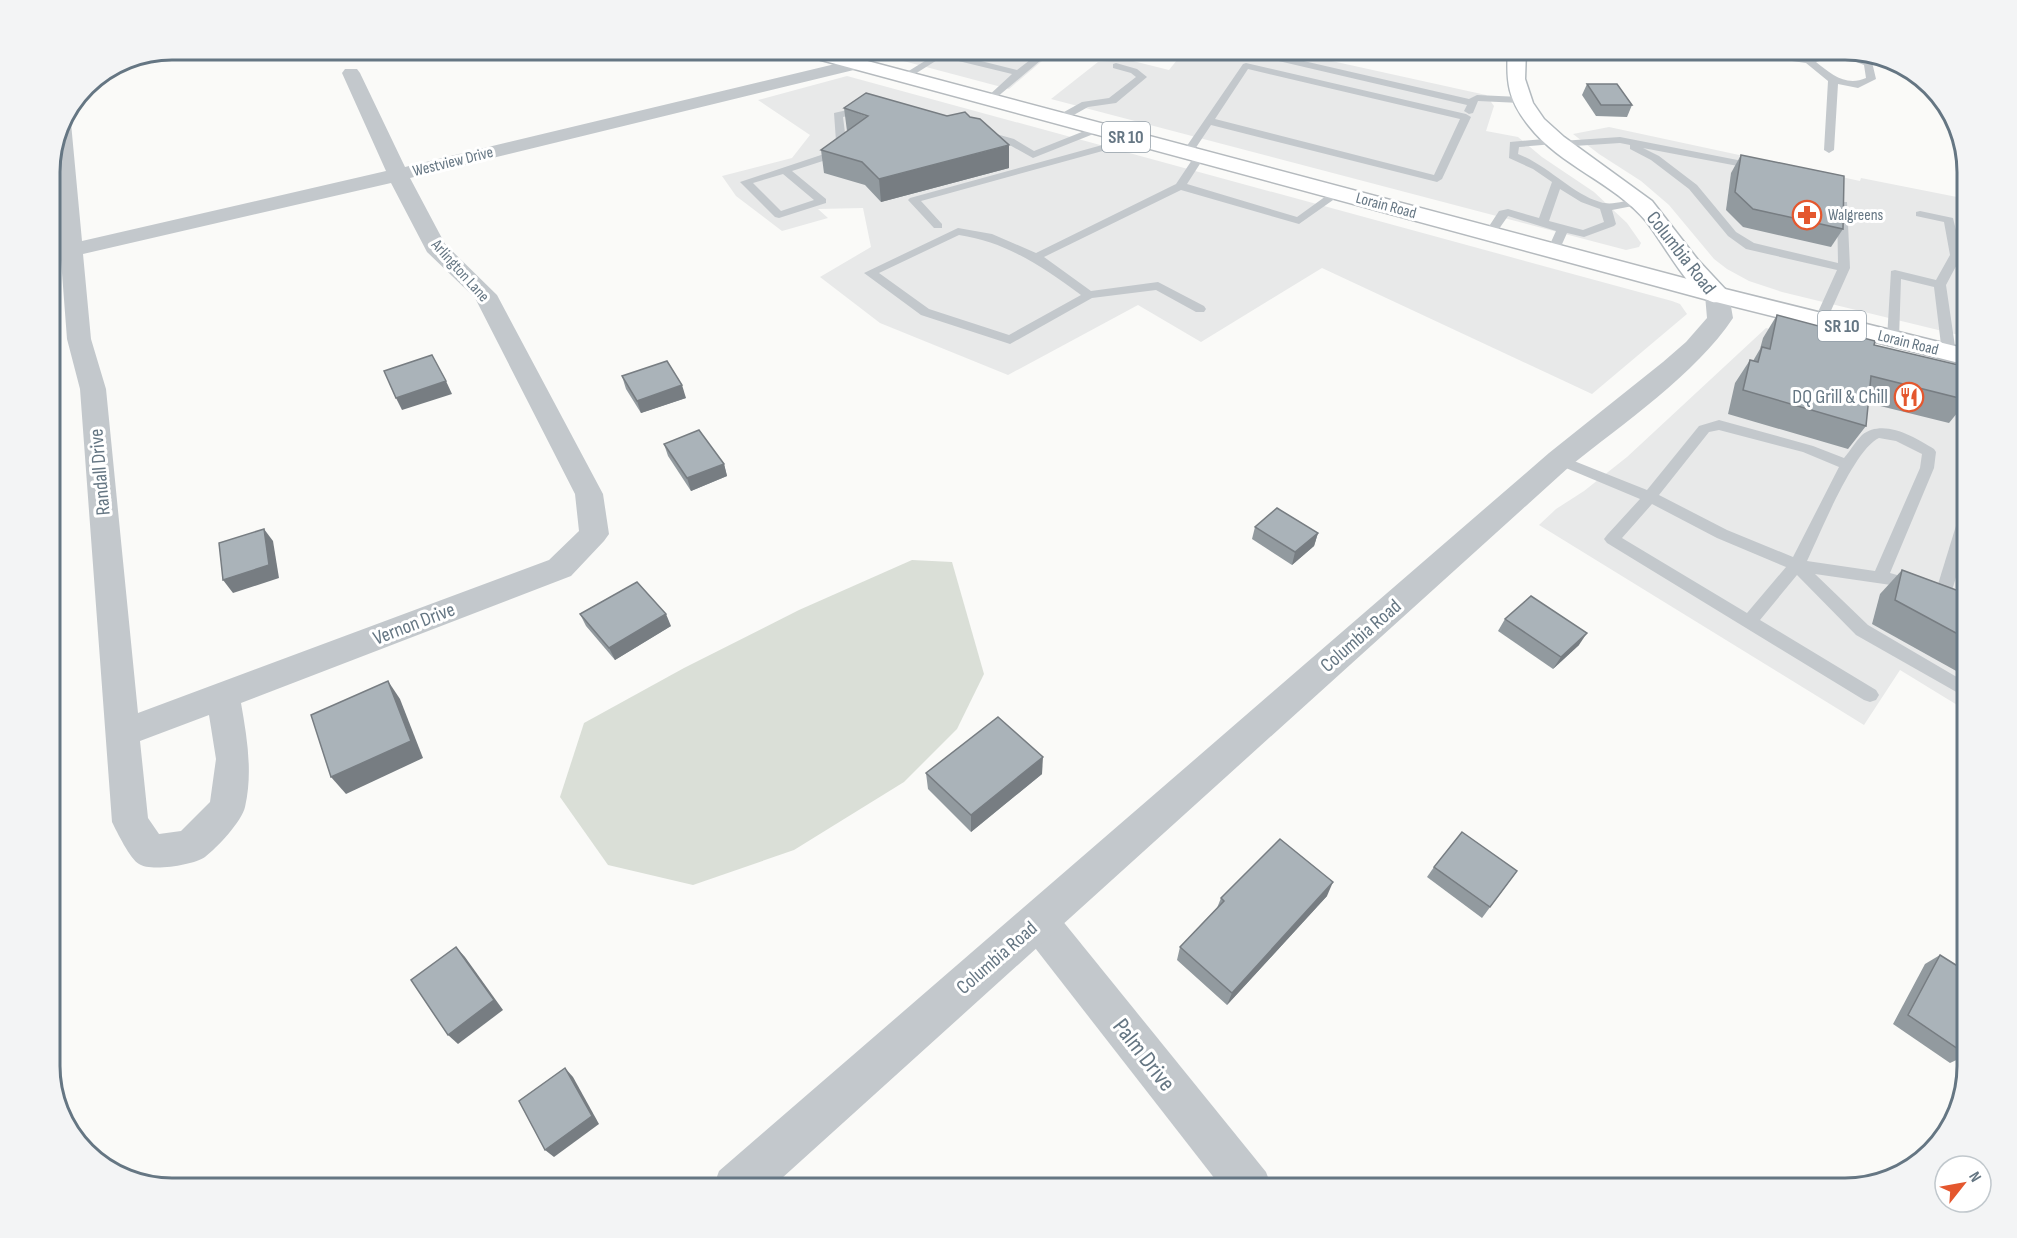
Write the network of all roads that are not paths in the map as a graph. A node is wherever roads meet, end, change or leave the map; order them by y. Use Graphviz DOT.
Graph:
graph roads {
  1 [pos="836,60"];
  2 [pos="856,60"];
  3 [pos="931,60"];
  4 [pos="966,60"];
  5 [pos="1035,60"];
  6 [pos="1286,60"];
  7 [pos="1515,60"];
  8 [pos="1802,60"];
  9 [pos="1809,61"];
  10 [pos="1866,62"];
  11 [pos="1116,66"];
  12 [pos="1019,73"];
  13 [pos="351,74"];
  14 [pos="904,77"];
  15 [pos="1833,80"];
  16 [pos="990,100"];
  17 [pos="1520,100"];
  18 [pos="1473,103"];
  19 [pos="871,107"];
  20 [pos="1466,117"];
  21 [pos="1059,119"];
  22 [pos="1209,121"];
  23 [pos="967,129"];
  24 [pos="1097,129"];
  25 [pos="1135,139"];
  26 [pos="1620,140"];
  27 [pos="1557,142"];
  28 [pos="1829,150"];
  29 [pos="1193,155"];
  30 [pos="60,164"];
  31 [pos="784,170"];
  32 [pos="1772,170"];
  33 [pos="398,175"];
  34 [pos="1558,180"];
  35 [pos="1180,186"];
  36 [pos="1843,191"];
  37 [pos="1337,193"];
  38 [pos="1639,202"];
  39 [pos="1605,207"];
  40 [pos="1920,214"];
  41 [pos="1543,222"];
  42 [pos="938,226"];
  43 [pos="1563,229"];
  44 [pos="1490,234"];
  45 [pos="1553,251"];
  46 [pos="60,253"];
  47 [pos="1036,256"];
  48 [pos="1844,268"];
  49 [pos="1940,285"];
  50 [pos="1089,295"];
  51 [pos="1717,295"];
  52 [pos="1200,309"];
  53 [pos="1820,321"];
  54 [pos="1893,339"];
  55 [pos="1957,351"];
  56 [pos="1957,355"];
  57 [pos="1559,460"];
  58 [pos="1847,465"];
  59 [pos="1650,497"];
  60 [pos="594,534"];
  61 [pos="1957,543"];
  62 [pos="1797,565"];
  63 [pos="1881,576"];
  64 [pos="1902,582"];
  65 [pos="1957,599"];
  66 [pos="1749,622"];
  67 [pos="1957,686"];
  68 [pos="1869,694"];
  69 [pos="223,697"];
  70 [pos="122,734"];
  71 [pos="1039,922"];
  72 [pos="747,1178"];
  73 [pos="1242,1178"];
  1 -- 33 [label="street, Westview Drive"];
  2 -- 14 [label="main road, Lorain Road / SR 10"];
  3 -- 14 [label="lane"];
  4 -- 12 [label="lane"];
  5 -- 12 [label="lane"];
  6 -- 18 [label="lane"];
  7 -- 17 [label="main road, Columbia Road"];
  8 -- 9 [label="lane"];
  9 -- 15 [label="lane"];
  10 -- 15 [label="lane"];
  11 -- 21 [label="lane"];
  12 -- 16 [label="lane"];
  13 -- 33 [label="street, Arlington Lane"];
  14 -- 16 [label="main road, Lorain Road / SR 10"];
  15 -- 28 [label="lane"];
  16 -- 21 [label="main road, Lorain Road / SR 10"];
  17 -- 18 [label="lane"];
  17 -- 27 [label="main road, Columbia Road"];
  18 -- 20 [label="lane"];
  19 -- 31 [label="lane"];
  20 -- 22 [label="lane"];
  20 -- 22 [label="lane"];
  21 -- 24 [label="main road, Lorain Road / SR 10"];
  22 -- 29 [label="lane"];
  23 -- 24 [label="lane"];
  24 -- 25 [label="main road, Lorain Road / SR 10"];
  25 -- 29 [label="main road, Lorain Road / SR 10"];
  25 -- 42 [label="lane"];
  26 -- 27 [label="lane"];
  26 -- 32 [label="lane"];
  26 -- 48 [label="lane"];
  27 -- 34 [label="lane"];
  27 -- 38 [label="main road, Columbia Road"];
  29 -- 35 [label="lane"];
  29 -- 37 [label="main road, Lorain Road / SR 10"];
  30 -- 46 [label="street, Randall Drive"];
  31 -- 31 [label="lane"];
  33 -- 46 [label="street, Westview Drive"];
  33 -- 60 [label="street, Arlington Lane"];
  34 -- 39 [label="lane"];
  34 -- 41 [label="lane"];
  35 -- 37 [label="lane"];
  35 -- 47 [label="lane"];
  36 -- 48 [label="lane"];
  37 -- 44 [label="main road, Lorain Road / SR 10"];
  38 -- 39 [label="lane"];
  38 -- 51 [label="main road, Columbia Road"];
  39 -- 43 [label="lane"];
  40 -- 49 [label="lane"];
  41 -- 43 [label="lane"];
  41 -- 44 [label="lane"];
  43 -- 45 [label="lane"];
  44 -- 45 [label="main road, Lorain Road / SR 10"];
  45 -- 51 [label="main road, Lorain Road / SR 10"];
  46 -- 70 [label="street, Randall Drive"];
  47 -- 50 [label="lane"];
  47 -- 50 [label="lane"];
  48 -- 53 [label="lane"];
  49 -- 54 [label="lane"];
  49 -- 55 [label="lane"];
  50 -- 52 [label="lane"];
  51 -- 53 [label="main road, Lorain Road / SR 10"];
  51 -- 57 [label="street, Columbia Road"];
  53 -- 54 [label="main road, Lorain Road / SR 10"];
  54 -- 56 [label="main road, Lorain Road / SR 10"];
  57 -- 59 [label="lane"];
  57 -- 71 [label="street, Columbia Road"];
  58 -- 59 [label="lane"];
  58 -- 62 [label="lane"];
  58 -- 63 [label="lane"];
  59 -- 62 [label="lane"];
  59 -- 66 [label="lane"];
  60 -- 69 [label="street, Vernon Drive"];
  61 -- 65 [label="lane"];
  62 -- 63 [label="lane"];
  62 -- 66 [label="lane"];
  62 -- 67 [label="lane"];
  63 -- 64 [label="lane"];
  66 -- 68 [label="lane"];
  69 -- 70 [label="street, Vernon Drive"];
  69 -- 70 [label="street, Randall Drive"];
  71 -- 72 [label="street, Columbia Road"];
  71 -- 73 [label="street, Palm Drive"];
}
